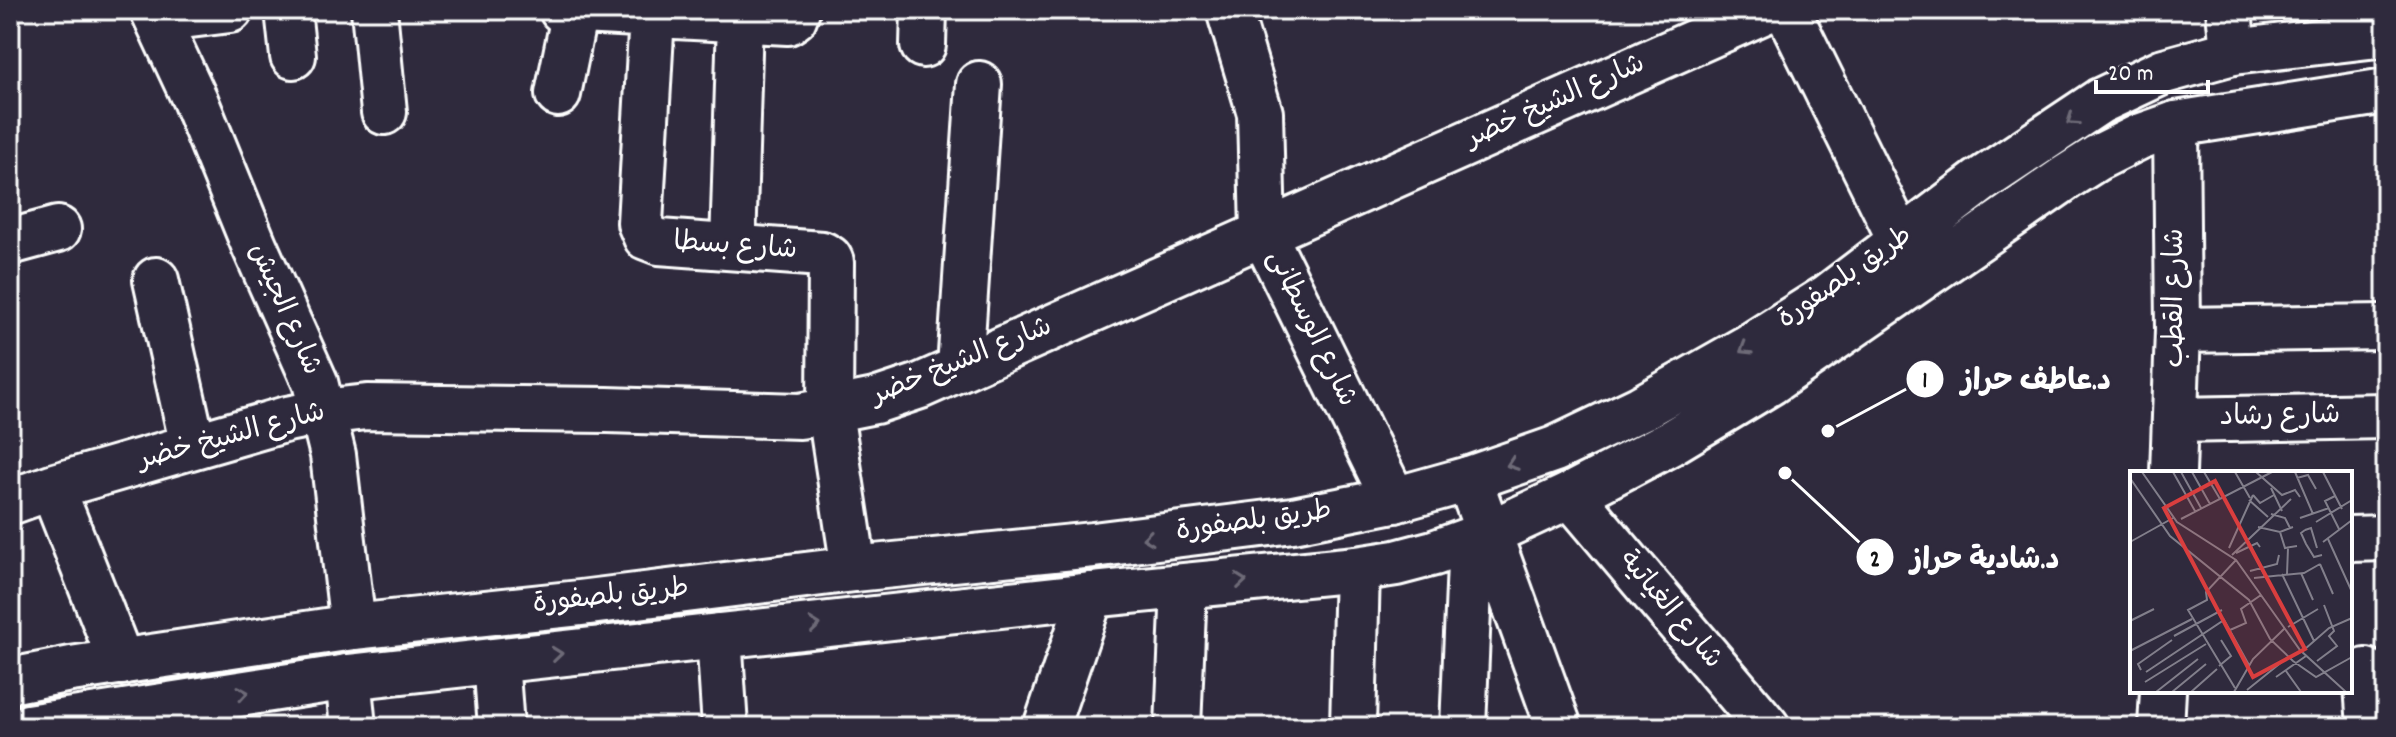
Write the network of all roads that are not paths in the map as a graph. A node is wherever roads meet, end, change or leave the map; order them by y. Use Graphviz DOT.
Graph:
graph roads {
  1 [pos="230,10"];
  2 [pos="288,10"];
  3 [pos="374,10"];
  4 [pos="562,10"];
  5 [pos="797,10"];
  6 [pos="1229,10"];
  7 [pos="1767,10"];
  8 [pos="1787,10"];
  9 [pos="575,11"];
  10 [pos="673,14"];
  11 [pos="156,15"];
  12 [pos="740,20"];
  13 [pos="2231,31"];
  14 [pos="2386,34"];
  15 [pos="293,56"];
  16 [pos="979,84"];
  17 [pos="2386,91"];
  18 [pos="558,94"];
  19 [pos="384,112"];
  20 [pos="2386,120"];
  21 [pos="2176,124"];
  22 [pos="58,229"];
  23 [pos="1263,233"];
  24 [pos="1901,241"];
  25 [pos="10,242"];
  26 [pos="733,246"];
  27 [pos="156,280"];
  28 [pos="2386,327"];
  29 [pos="2178,330"];
  30 [pos="960,368"];
  31 [pos="322,412"];
  32 [pos="830,412"];
  33 [pos="2386,416"];
  34 [pos="2175,420"];
  35 [pos="193,446"];
  36 [pos="2173,471"];
  37 [pos="1469,479"];
  38 [pos="52,487"];
  39 [pos="1571,495"];
  40 [pos="1394,500"];
  41 [pos="10,502"];
  42 [pos="1480,537"];
  43 [pos="2386,538"];
  44 [pos="2352,539"];
  45 [pos="854,569"];
  46 [pos="1357,569"];
  47 [pos="1184,587"];
  48 [pos="1091,595"];
  49 [pos="353,627"];
  50 [pos="719,636"];
  51 [pos="496,661"];
  52 [pos="121,662"];
  53 [pos="2367,671"];
  54 [pos="348,677"];
  55 [pos="10,681"];
  56 [pos="2163,693"];
  57 [pos="178,715"];
  58 [pos="1056,725"];
  59 [pos="28,727"];
  60 [pos="353,727"];
  61 [pos="501,727"];
  62 [pos="725,727"];
  63 [pos="1178,727"];
  64 [pos="1353,727"];
  65 [pos="1463,727"];
  66 [pos="1559,727"];
  67 [pos="1767,727"];
  68 [pos="2161,727"];
  69 [pos="2370,727"];
  1 -- 11 [label="street"];
  2 -- 15 [label="street"];
  3 -- 19 [label="street"];
  4 -- 9 [label="street"];
  5 -- 12 [label="street"];
  6 -- 23 [label="street, شارع الوسطانى"];
  7 -- 23 [label="street, شارع الشيخ خضر"];
  8 -- 24 [label="street"];
  9 -- 10 [label="street"];
  9 -- 18 [label="street"];
  10 -- 12 [label="street"];
  10 -- 26 [label="street, شارع بسطا"];
  11 -- 31 [label="street, شارع الجيش"];
  12 -- 26 [label="street"];
  13 -- 14 [label="street, طريق بلصفورة"];
  13 -- 24 [label="street, طريق بلصفورة, one-way"];
  16 -- 30 [label="street"];
  17 -- 20 [label="street"];
  17 -- 21 [label="street, طريق بلصفورة"];
  21 -- 29 [label="street, شارع القطب"];
  21 -- 39 [label="street, طريق بلصفورة"];
  22 -- 25 [label="street"];
  23 -- 30 [label="street, شارع الشيخ خضر"];
  23 -- 40 [label="street, شارع الوسطانى"];
  24 -- 37 [label="street, طريق بلصفورة, one-way"];
  26 -- 32 [label="street, شارع بسطا"];
  27 -- 35 [label="street"];
  28 -- 29 [label="street"];
  29 -- 34 [label="street, شارع القطب"];
  30 -- 32 [label="street, شارع الشيخ خضر"];
  31 -- 32 [label="street, شارع الشيخ خضر"];
  31 -- 35 [label="street, شارع الشيخ خضر"];
  31 -- 49 [label="street, شارع الجيش"];
  32 -- 45 [label="street, شارع بسطا"];
  33 -- 34 [label="street, شارع رشاد"];
  34 -- 36 [label="street, شارع القطب"];
  35 -- 38 [label="street, شارع الشيخ خضر"];
  37 -- 40 [label="street, طريق بلصفورة"];
  37 -- 42 [label="street"];
  38 -- 41 [label="street, شارع الشيخ خضر"];
  38 -- 52 [label="street"];
  39 -- 42 [label="street, طريق بلصفورة"];
  39 -- 67 [label="street, شارع الغياتية"];
  40 -- 45 [label="street, طريق بلصفورة, one-way"];
  42 -- 46 [label="street, طريق بلصفورة"];
  42 -- 65 [label="street"];
  42 -- 66 [label="street"];
  43 -- 44 [label="street"];
  45 -- 49 [label="street, طريق بلصفورة"];
  47 -- 46 [label="street, طريق بلصفورة, one-way"];
  46 -- 64 [label="street"];
  47 -- 48 [label="street, طريق بلصفورة"];
  47 -- 63 [label="street"];
  50 -- 48 [label="street, طريق بلصفورة, one-way"];
  48 -- 58 [label="street"];
  49 -- 52 [label="street, طريق بلصفورة"];
  51 -- 50 [label="street, طريق بلصفورة, one-way"];
  50 -- 62 [label="street"];
  51 -- 54 [label="street, طريق بلصفورة"];
  51 -- 61 [label="street"];
  52 -- 55 [label="street, طريق بلصفورة"];
  53 -- 69 [label="street"];
  57 -- 54 [label="street, طريق بلصفورة, one-way"];
  54 -- 60 [label="street"];
  56 -- 68 [label="street"];
  57 -- 59 [label="street, طريق بلصفورة"];
}
